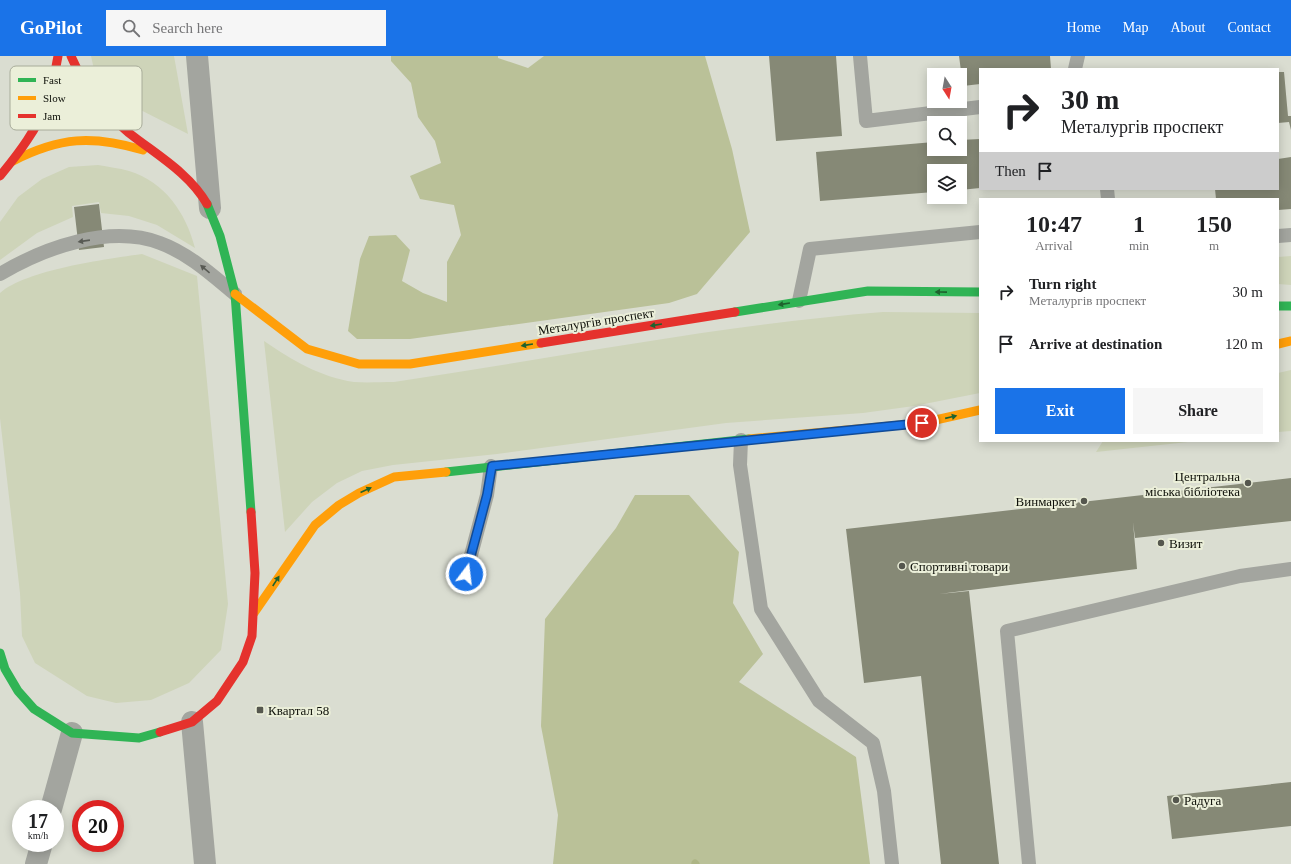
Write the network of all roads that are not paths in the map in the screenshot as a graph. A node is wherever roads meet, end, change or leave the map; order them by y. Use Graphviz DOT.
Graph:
graph roads {
  1 [pos="58,56"];
  2 [pos="71,56"];
  3 [pos="197,56"];
  4 [pos="860,56"];
  5 [pos="1078,56"];
  6 [pos="56,66"];
  7 [pos="76,66"];
  8 [pos="1075,68"];
  9 [pos="979,107"];
  10 [pos="33,130"];
  11 [pos="127,130"];
  12 [pos="156,154"];
  13 [pos="13,161"];
  14 [pos="0,176"];
  15 [pos="210,208"];
  16 [pos="979,232"];
  17 [pos="1291,235"];
  18 [pos="1279,236"];
  19 [pos="0,274"];
  20 [pos="979,292"];
  21 [pos="235,294"];
  22 [pos="799,302"];
  23 [pos="1279,306"];
  24 [pos="1291,306"];
  25 [pos="1291,341"];
  26 [pos="1279,344"];
  27 [pos="979,410"];
  28 [pos="741,440"];
  29 [pos="492,466"];
  30 [pos="1291,569"];
  31 [pos="466,574"];
  32 [pos="254,613"];
  33 [pos="0,653"];
  34 [pos="192,722"];
  35 [pos="72,733"];
  36 [pos="53,800"];
  37 [pos="39,852"];
  38 [pos="36,864"];
  39 [pos="205,864"];
  40 [pos="892,864"];
  41 [pos="1029,864"];
  1 -- 6 [label="street"];
  2 -- 7 [label="street"];
  3 -- 15 [label="street"];
  4 -- 9 [label="lane"];
  5 -- 8 [label="lane"];
  10 -- 13 [label="street"];
  11 -- 12 [label="street"];
  12 -- 13 [label="street"];
  12 -- 15 [label="street"];
  13 -- 14 [label="street"];
  15 -- 21 [label="street"];
  16 -- 22 [label="lane"];
  17 -- 18 [label="lane"];
  21 -- 19 [label="lane, one-way"];
  20 -- 22 [label="street, Металургів проспект, one-way"];
  22 -- 21 [label="street, Металургів проспект, one-way"];
  21 -- 32 [label="street"];
  23 -- 24 [label="street"];
  25 -- 26 [label="street"];
  28 -- 27 [label="street, one-way"];
  28 -- 29 [label="street"];
  28 -- 40 [label="lane"];
  29 -- 31 [label="lane"];
  32 -- 29 [label="street, one-way"];
  30 -- 41 [label="lane"];
  32 -- 34 [label="street"];
  33 -- 35 [label="street"];
  34 -- 35 [label="street"];
  34 -- 39 [label="street"];
  35 -- 36 [label="street"];
  37 -- 38 [label="street"];
}
